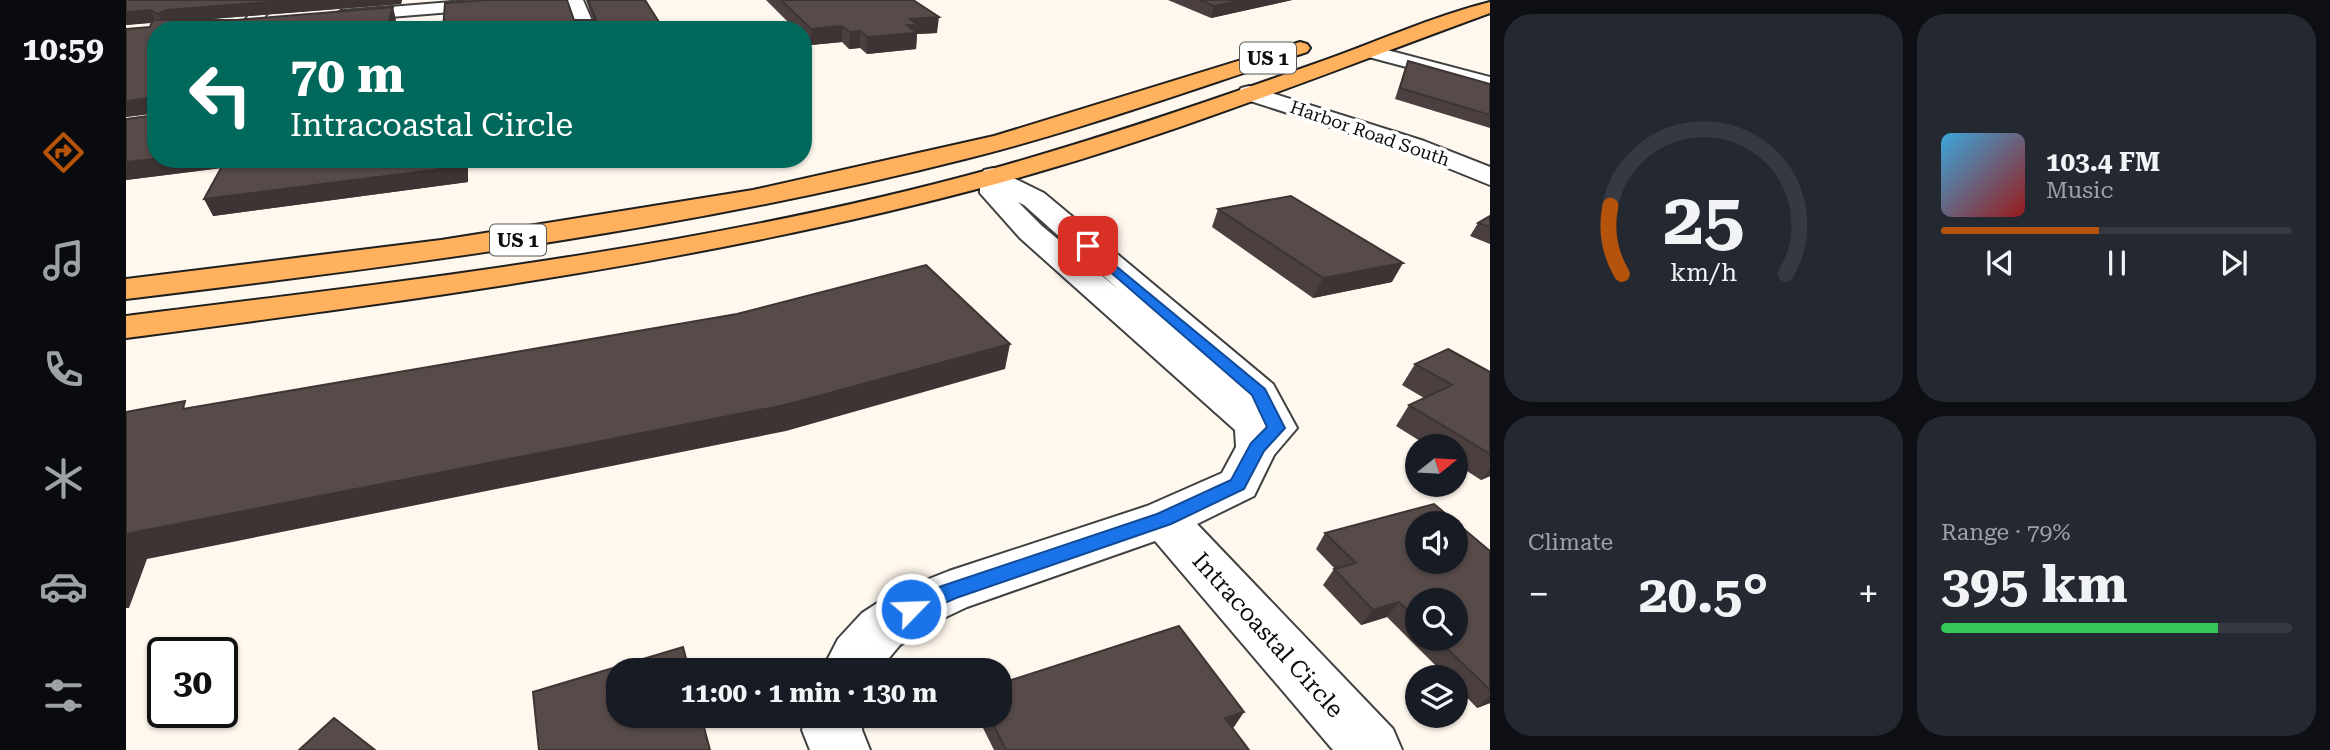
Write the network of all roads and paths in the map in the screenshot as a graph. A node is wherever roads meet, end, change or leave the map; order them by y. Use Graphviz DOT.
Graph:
graph roads {
  1 [pos="268,0"];
  2 [pos="538,0"];
  3 [pos="575,0"];
  4 [pos="420,5"];
  5 [pos="1488,9"];
  6 [pos="321,18"];
  7 [pos="253,21"];
  8 [pos="583,21"];
  9 [pos="1363,46"];
  10 [pos="1330,65"];
  11 [pos="1490,83"];
  12 [pos="1249,93"];
  13 [pos="1013,139"];
  14 [pos="906,166"];
  15 [pos="993,176"];
  16 [pos="1490,177"];
  17 [pos="882,204"];
  18 [pos="475,246"];
  19 [pos="126,289"];
  20 [pos="346,299"];
  21 [pos="126,327"];
  22 [pos="1164,519"];
  23 [pos="856,658"];
  24 [pos="832,728"];
  25 [pos="839,750"];
  26 [pos="1373,750"];
  1 -- 7 [label="street"];
  2 -- 4 [label="street"];
  3 -- 8 [label="street"];
  4 -- 6 [label="street"];
  5 -- 9 [label="main road, US 1"];
  9 -- 10 [label="main road, US 1"];
  9 -- 11 [label="street"];
  10 -- 12 [label="main road, US 1"];
  10 -- 13 [label="main road, US 1"];
  12 -- 15 [label="main road, US 1"];
  12 -- 16 [label="street, Harbor Road South"];
  13 -- 14 [label="main road, US 1"];
  13 -- 15 [label="main road"];
  14 -- 17 [label="main road"];
  14 -- 18 [label="main road, US 1"];
  15 -- 17 [label="main road, US 1"];
  15 -- 22 [label="street"];
  17 -- 20 [label="main road, US 1"];
  18 -- 19 [label="main road, US 1"];
  18 -- 20 [label="main road"];
  20 -- 21 [label="main road, US 1"];
  22 -- 23 [label="street"];
  22 -- 26 [label="street, Intracoastal Circle"];
  24 -- 25 [label="street"];
}
